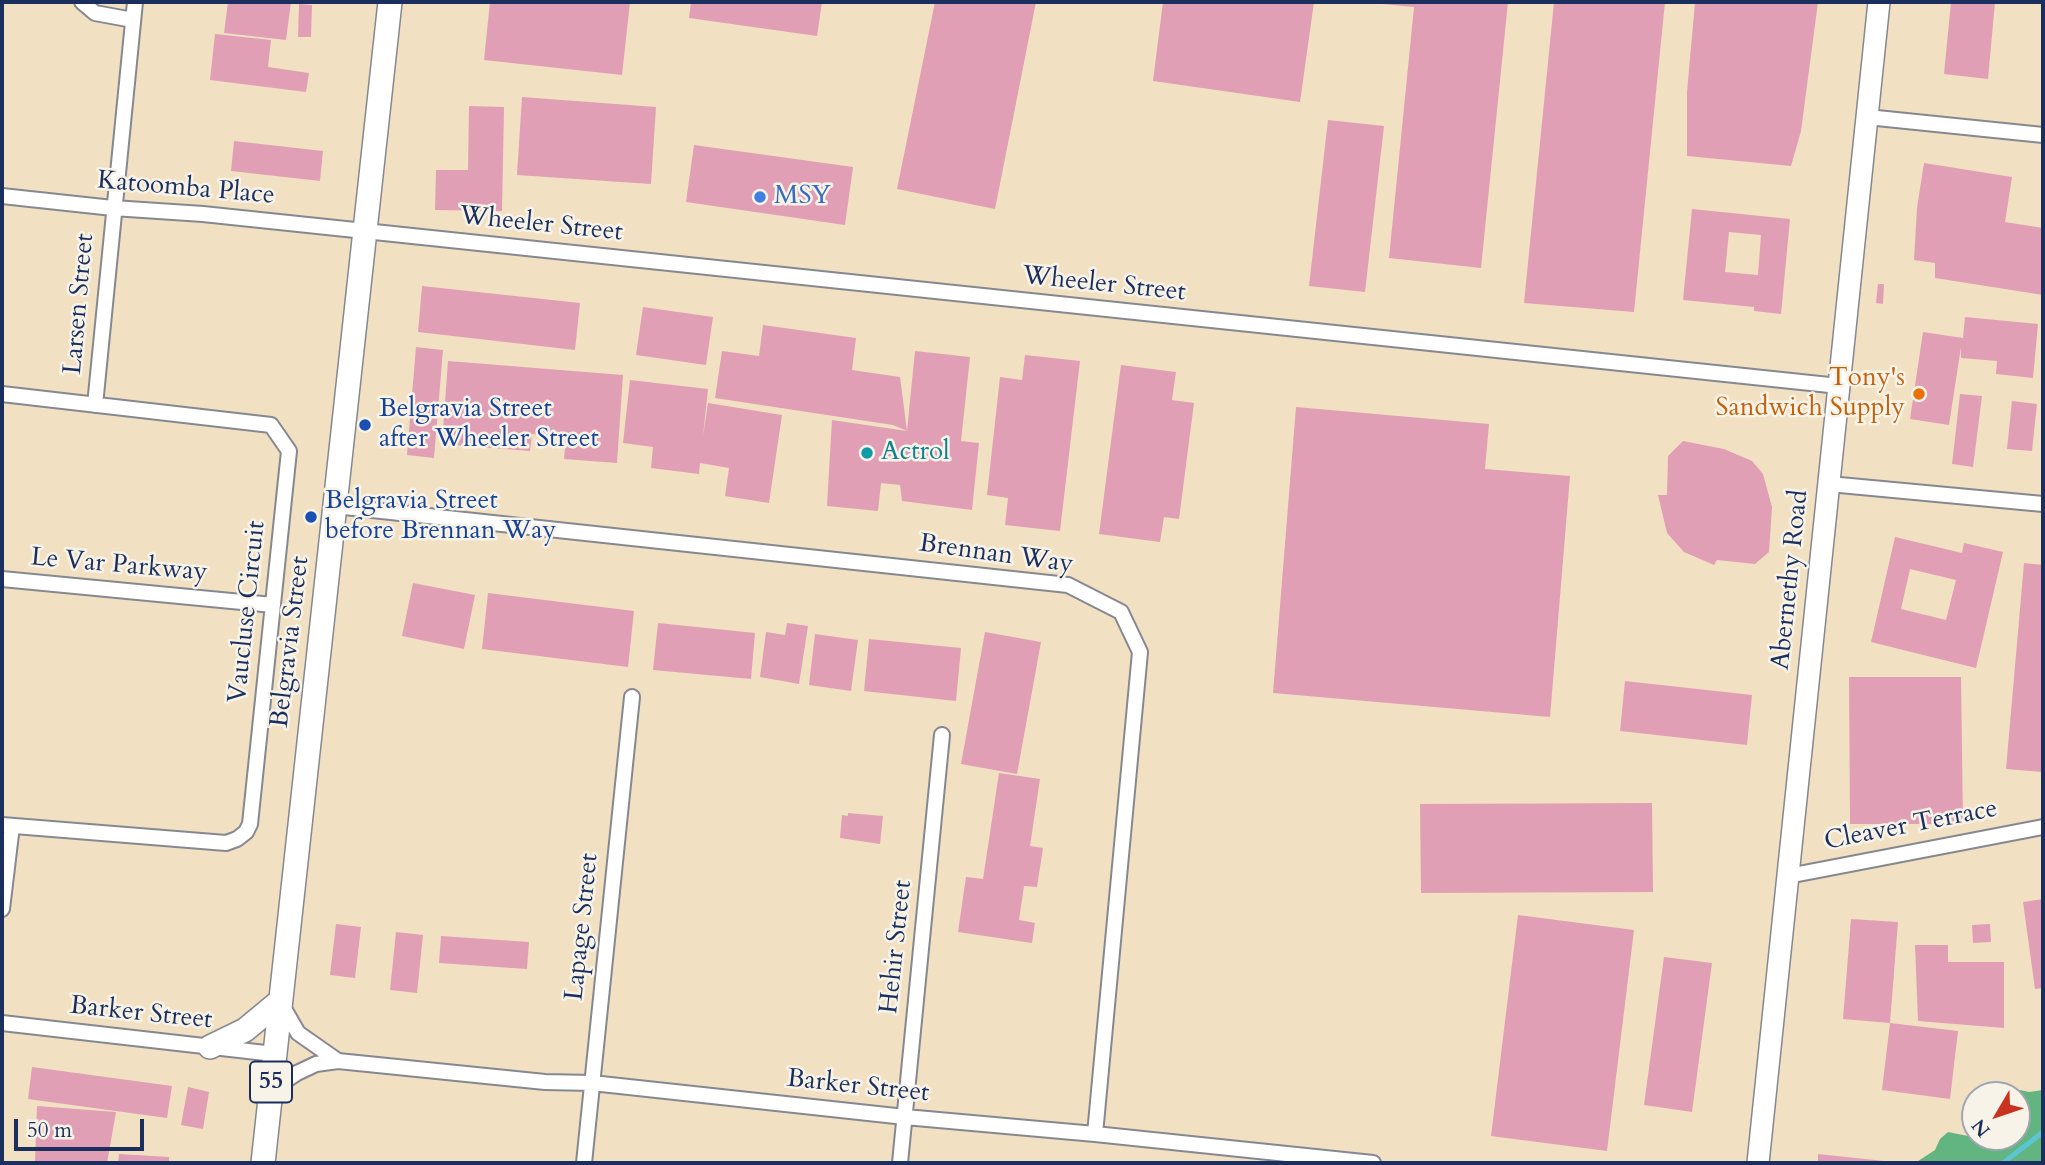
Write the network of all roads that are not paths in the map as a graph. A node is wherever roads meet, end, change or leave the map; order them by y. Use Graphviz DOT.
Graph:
graph roads {
  1 [pos="82,2"];
  2 [pos="135,2"];
  3 [pos="390,2"];
  4 [pos="1879,2"];
  5 [pos="133,20"];
  6 [pos="1867,117"];
  7 [pos="2043,135"];
  8 [pos="2,196"];
  9 [pos="113,208"];
  10 [pos="365,232"];
  11 [pos="1839,386"];
  12 [pos="2,394"];
  13 [pos="95,405"];
  14 [pos="1829,484"];
  15 [pos="2043,504"];
  16 [pos="335,506"];
  17 [pos="2,579"];
  18 [pos="273,605"];
  19 [pos="632,697"];
  20 [pos="942,735"];
  21 [pos="7,825"];
  22 [pos="2043,827"];
  23 [pos="1788,876"];
  24 [pos="2,909"];
  25 [pos="280,1001"];
  26 [pos="2,1023"];
  27 [pos="210,1046"];
  28 [pos="274,1054"];
  29 [pos="338,1061"];
  30 [pos="592,1083"];
  31 [pos="270,1091"];
  32 [pos="905,1117"];
  33 [pos="1095,1134"];
  34 [pos="263,1163"];
  35 [pos="584,1163"];
  36 [pos="900,1163"];
  37 [pos="1373,1163"];
  38 [pos="1758,1163"];
  1 -- 5 [label="street"];
  2 -- 5 [label="street, Larsen Street"];
  3 -- 10 [label="main road, Belgravia Street / 55"];
  4 -- 6 [label="street, Abernethy Road"];
  5 -- 9 [label="street, Larsen Street"];
  6 -- 7 [label="street"];
  6 -- 11 [label="street, Abernethy Road"];
  8 -- 9 [label="street, Katoomba Place"];
  9 -- 10 [label="street, Katoomba Place"];
  9 -- 13 [label="street, Larsen Street"];
  10 -- 11 [label="street, Wheeler Street"];
  10 -- 16 [label="main road, Belgravia Street / 55"];
  11 -- 14 [label="street, Abernethy Road"];
  12 -- 13 [label="street, Vaucluse Circuit"];
  13 -- 18 [label="street, Vaucluse Circuit"];
  14 -- 15 [label="street"];
  14 -- 23 [label="street, Abernethy Road"];
  16 -- 25 [label="main road, Belgravia Street / 55"];
  16 -- 33 [label="street, Brennan Way"];
  17 -- 18 [label="street, Le Var Parkway"];
  18 -- 21 [label="street, Vaucluse Circuit"];
  19 -- 30 [label="street, Lapage Street"];
  20 -- 32 [label="street, Hehir Street"];
  21 -- 24 [label="street"];
  22 -- 23 [label="street, Cleaver Terrace"];
  23 -- 38 [label="street, Abernethy Road"];
  25 -- 27 [label="main road"];
  25 -- 28 [label="main road, Belgravia Street / 55"];
  25 -- 29 [label="street, Barker Street"];
  26 -- 27 [label="street, Barker Street"];
  27 -- 28 [label="street, Barker Street"];
  28 -- 31 [label="main road, Belgravia Street / 55"];
  29 -- 30 [label="street, Barker Street"];
  29 -- 31 [label="street, Barker Street"];
  30 -- 32 [label="street, Barker Street"];
  30 -- 35 [label="street, Lapage Street"];
  31 -- 34 [label="main road, Belgravia Street / 55"];
  32 -- 33 [label="street, Barker Street"];
  32 -- 36 [label="street, Hehir Street"];
  33 -- 37 [label="street, Barker Street"];
}
